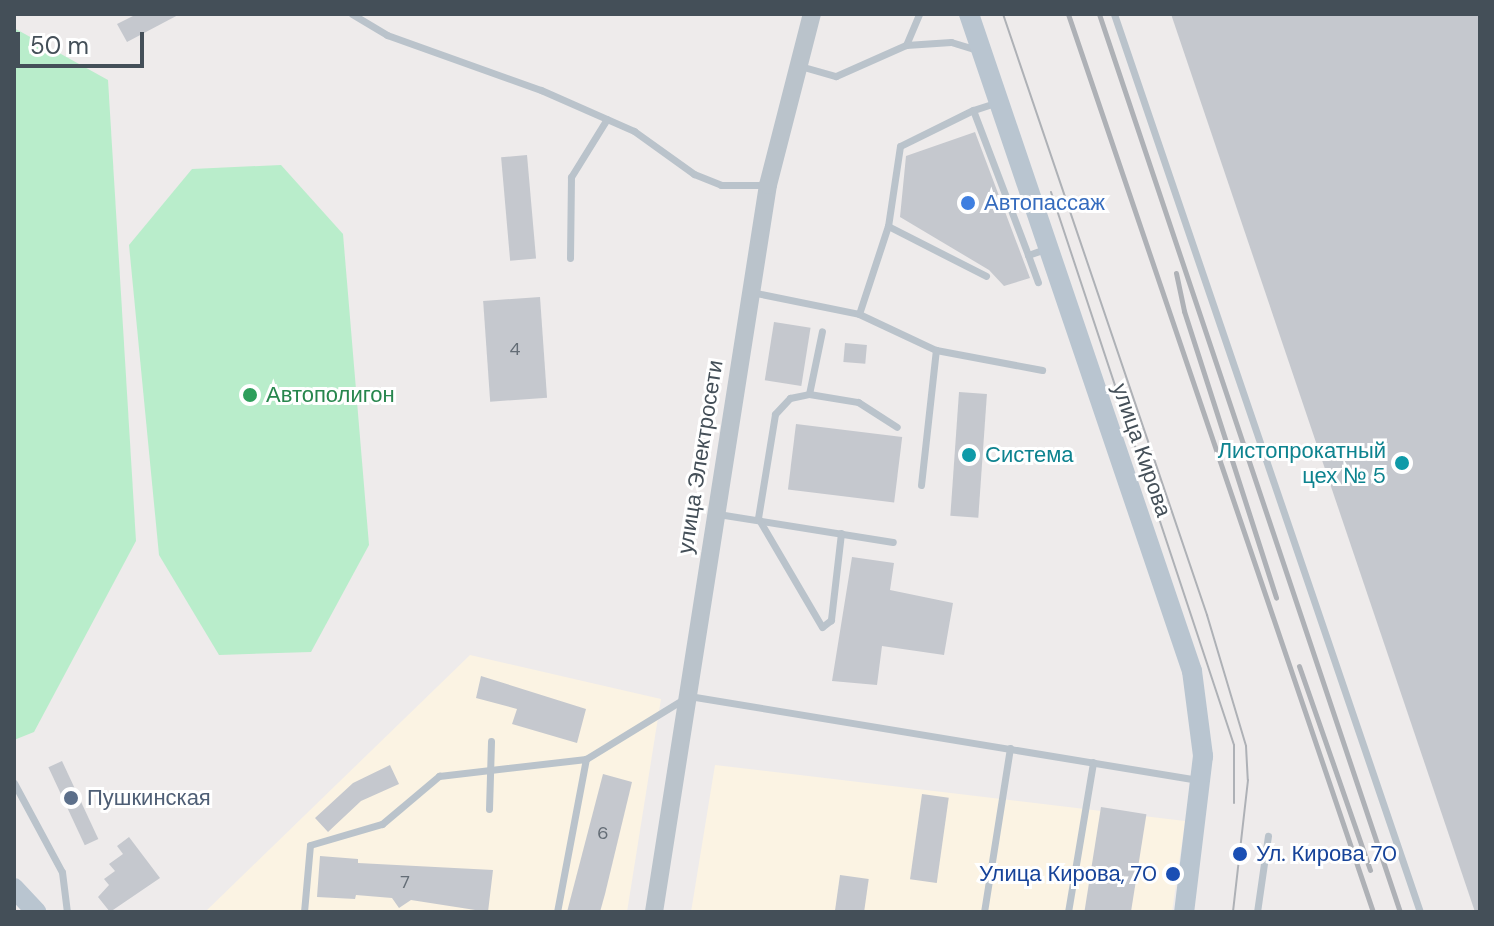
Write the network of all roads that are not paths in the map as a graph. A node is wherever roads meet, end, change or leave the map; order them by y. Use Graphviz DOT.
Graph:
graph roads {
  1 [pos="352,14"];
  2 [pos="812,14"];
  3 [pos="919,14"];
  4 [pos="969,14"];
  5 [pos="1114,14"];
  6 [pos="906,45"];
  7 [pos="981,51"];
  8 [pos="797,65"];
  9 [pos="997,102"];
  10 [pos="973,110"];
  11 [pos="607,119"];
  12 [pos="768,185"];
  13 [pos="888,226"];
  14 [pos="1038,251"];
  15 [pos="570,258"];
  16 [pos="986,276"];
  17 [pos="1038,282"];
  18 [pos="749,292"];
  19 [pos="859,314"];
  20 [pos="822,331"];
  21 [pos="936,350"];
  22 [pos="1042,370"];
  23 [pos="809,394"];
  24 [pos="897,427"];
  25 [pos="921,485"];
  26 [pos="712,514"];
  27 [pos="758,518"];
  28 [pos="841,533"];
  29 [pos="893,542"];
  30 [pos="689,696"];
  31 [pos="491,741"];
  32 [pos="1010,748"];
  33 [pos="586,759"];
  34 [pos="1093,762"];
  35 [pos="488,767"];
  36 [pos="1200,780"];
  37 [pos="14,783"];
  38 [pos="489,809"];
  39 [pos="1268,836"];
  40 [pos="14,888"];
  41 [pos="36,912"];
  42 [pos="67,912"];
  43 [pos="304,912"];
  44 [pos="557,912"];
  45 [pos="654,912"];
  46 [pos="984,912"];
  47 [pos="1068,912"];
  48 [pos="1184,912"];
  49 [pos="1257,912"];
  50 [pos="1420,912"];
  1 -- 11 [label="lane"];
  2 -- 8 [label="street, улица Электросети"];
  3 -- 6 [label="lane"];
  4 -- 7 [label="main road, улица Кирова"];
  5 -- 50 [label="lane"];
  6 -- 7 [label="lane"];
  6 -- 8 [label="lane"];
  7 -- 9 [label="main road, улица Кирова"];
  8 -- 12 [label="street, улица Электросети"];
  9 -- 10 [label="lane"];
  9 -- 14 [label="main road, улица Кирова"];
  10 -- 13 [label="lane"];
  10 -- 14 [label="lane"];
  11 -- 12 [label="lane"];
  11 -- 15 [label="lane"];
  12 -- 18 [label="street, улица Электросети"];
  13 -- 16 [label="lane"];
  13 -- 19 [label="lane"];
  14 -- 17 [label="lane"];
  14 -- 36 [label="main road, улица Кирова"];
  18 -- 19 [label="lane"];
  18 -- 26 [label="street, улица Электросети"];
  19 -- 21 [label="lane"];
  20 -- 23 [label="lane"];
  21 -- 22 [label="lane"];
  21 -- 25 [label="lane"];
  23 -- 24 [label="lane"];
  23 -- 27 [label="lane"];
  26 -- 27 [label="lane"];
  26 -- 30 [label="street, улица Электросети"];
  27 -- 28 [label="lane"];
  27 -- 28 [label="lane"];
  28 -- 29 [label="lane"];
  30 -- 32 [label="lane"];
  30 -- 33 [label="lane"];
  30 -- 45 [label="street, улица Электросети"];
  31 -- 35 [label="lane"];
  32 -- 34 [label="lane"];
  32 -- 46 [label="lane"];
  33 -- 35 [label="lane"];
  33 -- 44 [label="lane"];
  34 -- 36 [label="lane"];
  34 -- 47 [label="lane"];
  35 -- 38 [label="lane"];
  35 -- 43 [label="lane"];
  36 -- 48 [label="main road, улица Кирова"];
  37 -- 42 [label="lane"];
  39 -- 49 [label="lane"];
  40 -- 41 [label="main road"];
}
